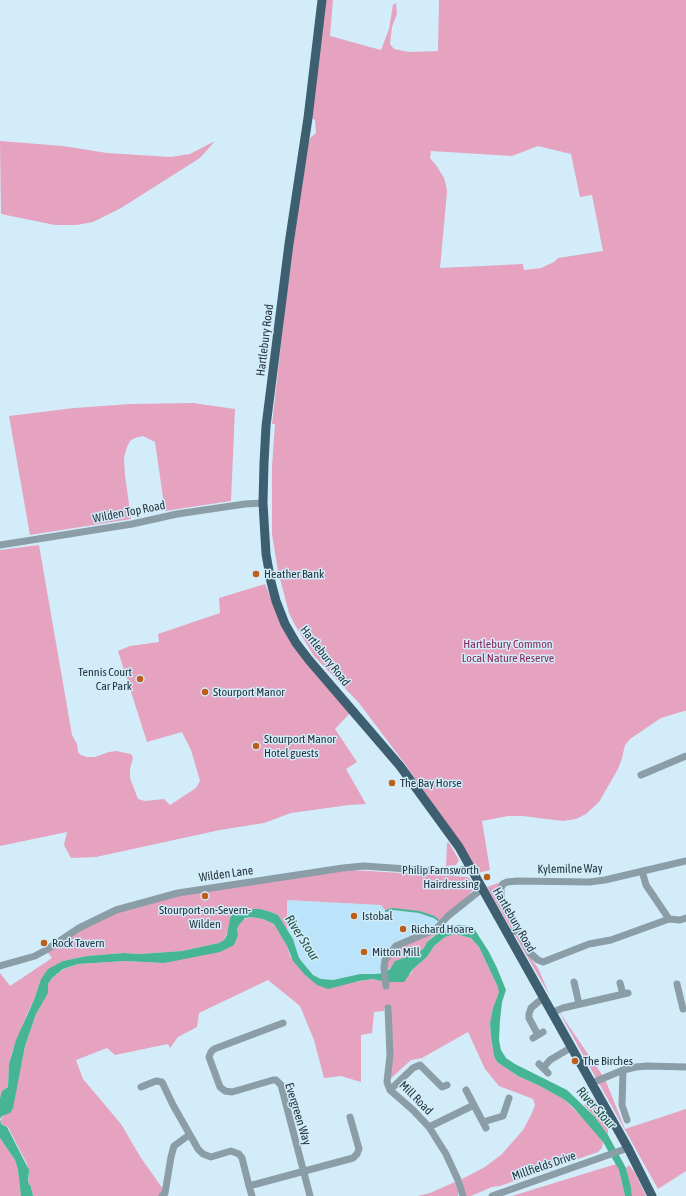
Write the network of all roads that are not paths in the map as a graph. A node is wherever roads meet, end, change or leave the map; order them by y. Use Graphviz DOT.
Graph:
graph roads {
  1 [pos="322,0"];
  2 [pos="263,503"];
  3 [pos="0,545"];
  4 [pos="686,756"];
  5 [pos="646,776"];
  6 [pos="686,861"];
  7 [pos="471,868"];
  8 [pos="642,871"];
  9 [pos="483,888"];
  10 [pos="686,918"];
  11 [pos="669,919"];
  12 [pos="518,929"];
  13 [pos="509,934"];
  14 [pos="0,966"];
  15 [pos="574,982"];
  16 [pos="620,983"];
  17 [pos="677,984"];
  18 [pos="386,986"];
  19 [pos="544,997"];
  20 [pos="579,1004"];
  21 [pos="388,1008"];
  22 [pos="685,1009"];
  23 [pos="676,1011"];
  24 [pos="553,1012"];
  25 [pos="283,1023"];
  26 [pos="272,1027"];
  27 [pos="275,1035"];
  28 [pos="538,1035"];
  29 [pos="572,1047"];
  30 [pos="686,1067"];
  31 [pos="543,1068"];
  32 [pos="623,1070"];
  33 [pos="592,1083"];
  34 [pos="447,1085"];
  35 [pos="141,1087"];
  36 [pos="390,1090"];
  37 [pos="466,1090"];
  38 [pos="509,1098"];
  39 [pos="474,1105"];
  40 [pos="350,1116"];
  41 [pos="627,1120"];
  42 [pos="429,1127"];
  43 [pos="189,1135"];
  44 [pos="625,1149"];
  45 [pos="303,1171"];
  46 [pos="249,1186"];
  47 [pos="162,1196"];
  48 [pos="252,1196"];
  49 [pos="310,1196"];
  50 [pos="463,1196"];
  51 [pos="492,1196"];
  52 [pos="652,1196"];
  1 -- 2 [label="main road, Hartlebury Road"];
  2 -- 3 [label="street, Wilden Top Road"];
  2 -- 7 [label="main road, Hartlebury Road"];
  4 -- 5 [label="street"];
  6 -- 8 [label="street, Kylemilne Way"];
  7 -- 9 [label="main road, Hartlebury Road"];
  7 -- 14 [label="street, Wilden Lane"];
  8 -- 11 [label="street"];
  8 -- 12 [label="street, Kylemilne Way"];
  9 -- 13 [label="main road, Hartlebury Road"];
  9 -- 18 [label="street"];
  10 -- 11 [label="street"];
  11 -- 12 [label="street, Kylemilne Way"];
  12 -- 13 [label="street"];
  13 -- 19 [label="main road, Hartlebury Road"];
  15 -- 20 [label="street"];
  16 -- 20 [label="street"];
  17 -- 22 [label="street"];
  19 -- 24 [label="main road, Hartlebury Road"];
  19 -- 28 [label="street"];
  20 -- 24 [label="street"];
  21 -- 36 [label="street, Mill Road"];
  22 -- 23 [label="street"];
  24 -- 29 [label="main road, Hartlebury Road"];
  25 -- 26 [label="street, Evergreen Way"];
  26 -- 27 [label="street"];
  26 -- 45 [label="street, Evergreen Way"];
  29 -- 31 [label="street"];
  29 -- 33 [label="main road, Hartlebury Road"];
  30 -- 32 [label="street"];
  32 -- 33 [label="street"];
  32 -- 41 [label="street"];
  33 -- 44 [label="main road, Hartlebury Road"];
  34 -- 36 [label="street"];
  35 -- 43 [label="street"];
  36 -- 42 [label="street, Mill Road"];
  37 -- 39 [label="street"];
  38 -- 39 [label="street"];
  39 -- 42 [label="street"];
  40 -- 45 [label="street"];
  42 -- 50 [label="street, Mill Road"];
  43 -- 46 [label="street"];
  43 -- 47 [label="street"];
  44 -- 51 [label="street, Millfields Drive"];
  44 -- 52 [label="main road, Hartlebury Road"];
  45 -- 46 [label="street"];
  45 -- 49 [label="street, Evergreen Way"];
  46 -- 48 [label="street"];
}
